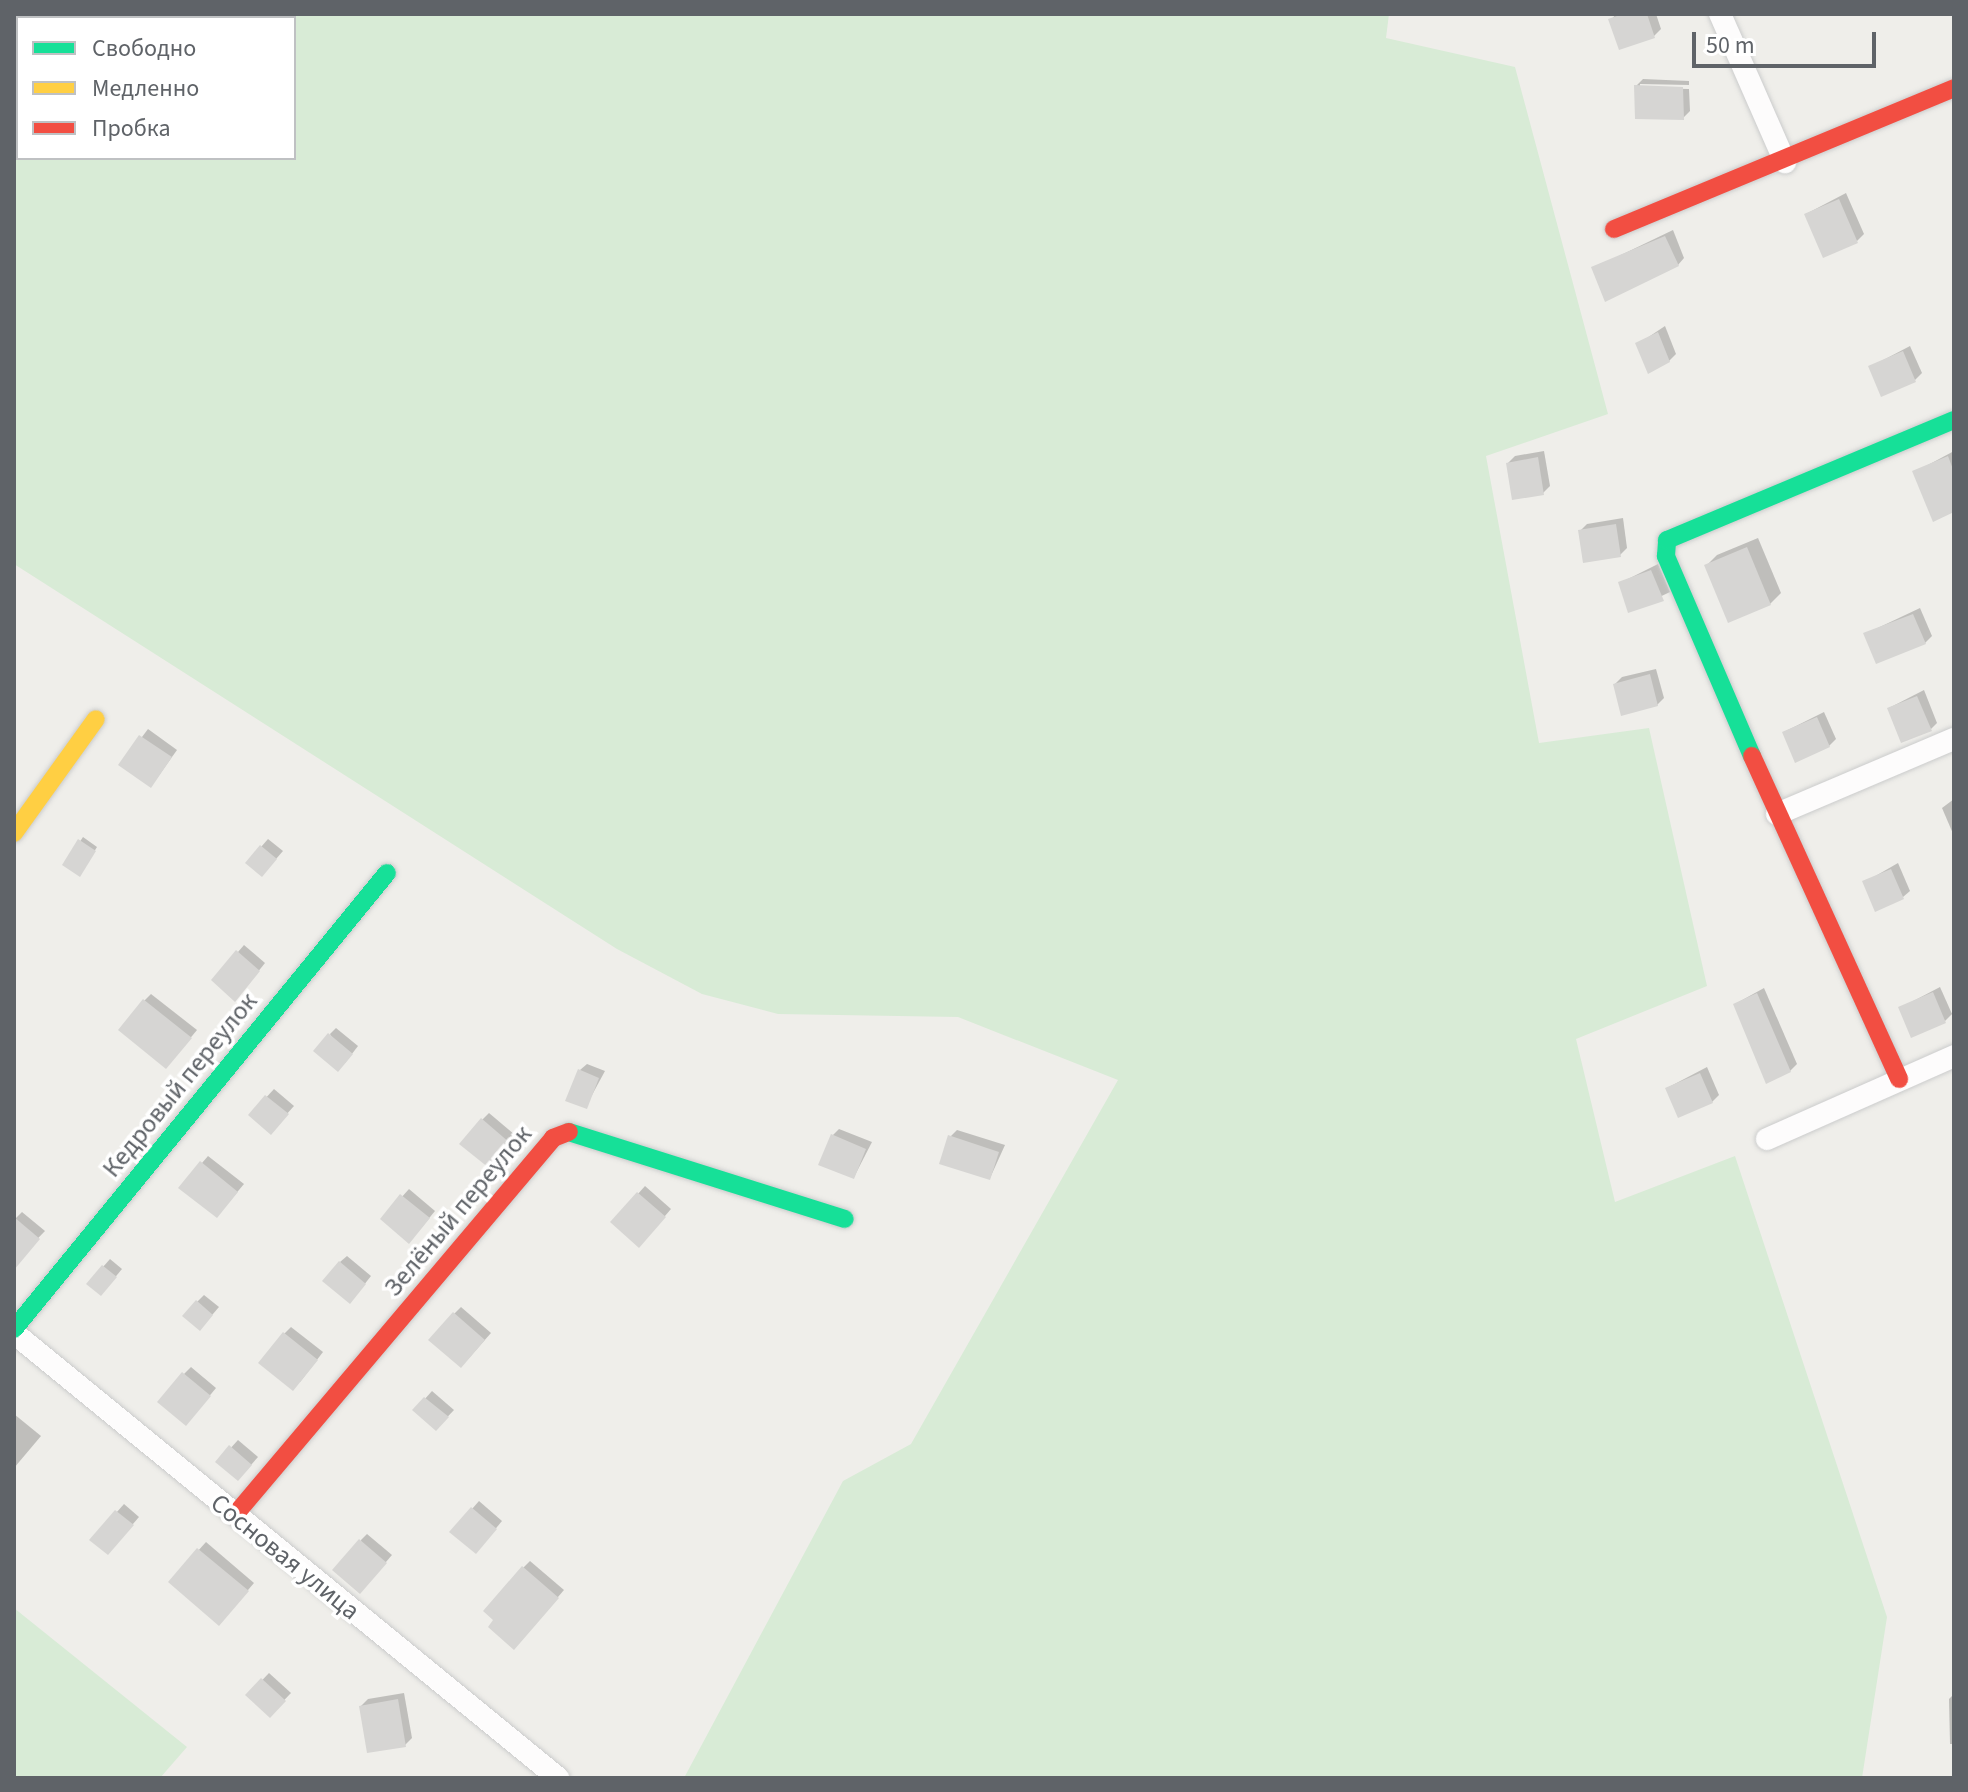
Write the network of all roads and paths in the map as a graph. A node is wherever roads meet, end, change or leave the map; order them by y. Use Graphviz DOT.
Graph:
graph roads {
  1 [pos="1720,14"];
  2 [pos="1954,88"];
  3 [pos="1785,162"];
  4 [pos="1614,229"];
  5 [pos="1954,420"];
  6 [pos="96,719"];
  7 [pos="1954,739"];
  8 [pos="1777,814"];
  9 [pos="14,833"];
  10 [pos="387,873"];
  11 [pos="1954,1056"];
  12 [pos="1899,1079"];
  13 [pos="1767,1139"];
  14 [pos="845,1219"];
  15 [pos="14,1331"];
  16 [pos="234,1516"];
  17 [pos="558,1778"];
  1 -- 3 [label="street"];
  2 -- 3 [label="street"];
  3 -- 4 [label="street"];
  5 -- 8 [label="street"];
  6 -- 9 [label="street"];
  7 -- 8 [label="street"];
  8 -- 12 [label="street"];
  10 -- 15 [label="street, Кедровый переулок"];
  11 -- 12 [label="street"];
  12 -- 13 [label="street"];
  14 -- 16 [label="street, Зелёный переулок"];
  15 -- 16 [label="street, Сосновая улица"];
  16 -- 17 [label="street, Сосновая улица"];
}
